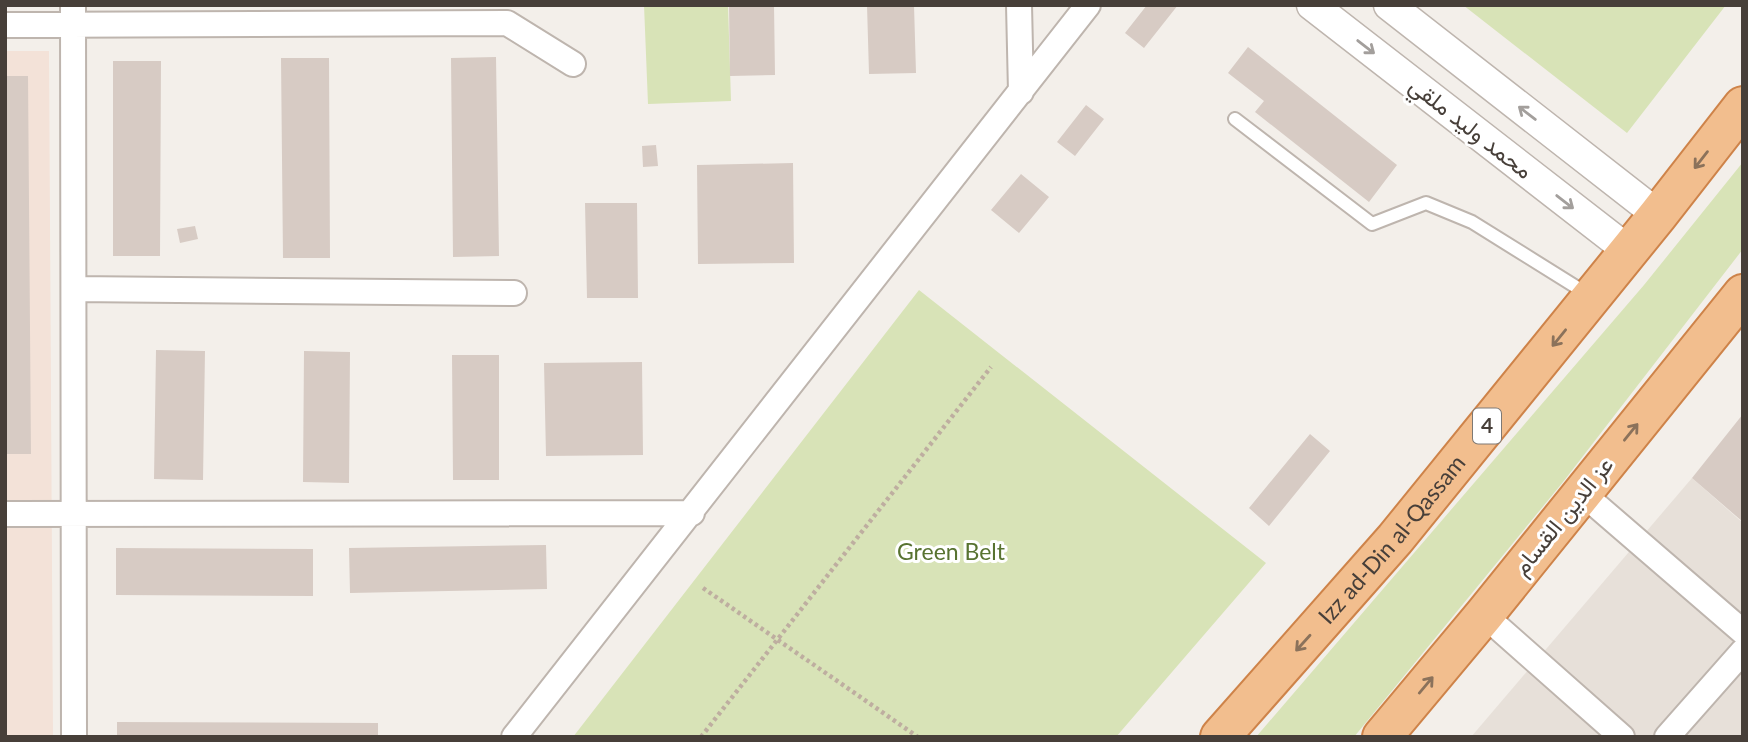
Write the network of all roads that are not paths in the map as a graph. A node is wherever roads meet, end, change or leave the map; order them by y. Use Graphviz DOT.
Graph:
graph roads {
  1 [pos="1019,5"];
  2 [pos="1088,5"];
  3 [pos="1312,5"];
  4 [pos="1389,5"];
  5 [pos="73,15"];
  6 [pos="5,25"];
  7 [pos="573,64"];
  8 [pos="1021,92"];
  9 [pos="1743,106"];
  10 [pos="1235,119"];
  11 [pos="1658,215"];
  12 [pos="1629,251"];
  13 [pos="74,289"];
  14 [pos="514,293"];
  15 [pos="1743,294"];
  16 [pos="1592,297"];
  17 [pos="1582,493"];
  18 [pos="692,513"];
  19 [pos="5,514"];
  20 [pos="74,514"];
  21 [pos="1484,615"];
  22 [pos="1743,632"];
  23 [pos="1743,651"];
  24 [pos="74,737"];
  25 [pos="514,737"];
  26 [pos="1220,737"];
  27 [pos="1382,737"];
  28 [pos="1622,737"];
  29 [pos="1667,737"];
  1 -- 8 [label="street"];
  2 -- 8 [label="street"];
  3 -- 12 [label="street, محمد وليد ملقي, one-way"];
  11 -- 4 [label="street, محمد وليد ملقي, one-way"];
  5 -- 6 [label="street"];
  5 -- 7 [label="street"];
  5 -- 13 [label="street"];
  8 -- 18 [label="street"];
  9 -- 11 [label="highway, Izz ad-Din al-Qassam / 4, one-way"];
  10 -- 16 [label="lane"];
  11 -- 12 [label="highway, Izz ad-Din al-Qassam / 4"];
  12 -- 16 [label="highway, Izz ad-Din al-Qassam / 4"];
  13 -- 14 [label="street"];
  13 -- 20 [label="street"];
  17 -- 15 [label="highway, عز الدين القسام, one-way"];
  16 -- 26 [label="highway, Izz ad-Din al-Qassam / 4, one-way"];
  17 -- 21 [label="highway, عز الدين القسام"];
  17 -- 22 [label="street"];
  18 -- 20 [label="street"];
  18 -- 25 [label="street"];
  19 -- 20 [label="street"];
  20 -- 24 [label="street"];
  27 -- 21 [label="highway, عز الدين القسام, one-way"];
  21 -- 28 [label="street"];
  23 -- 29 [label="street"];
}
